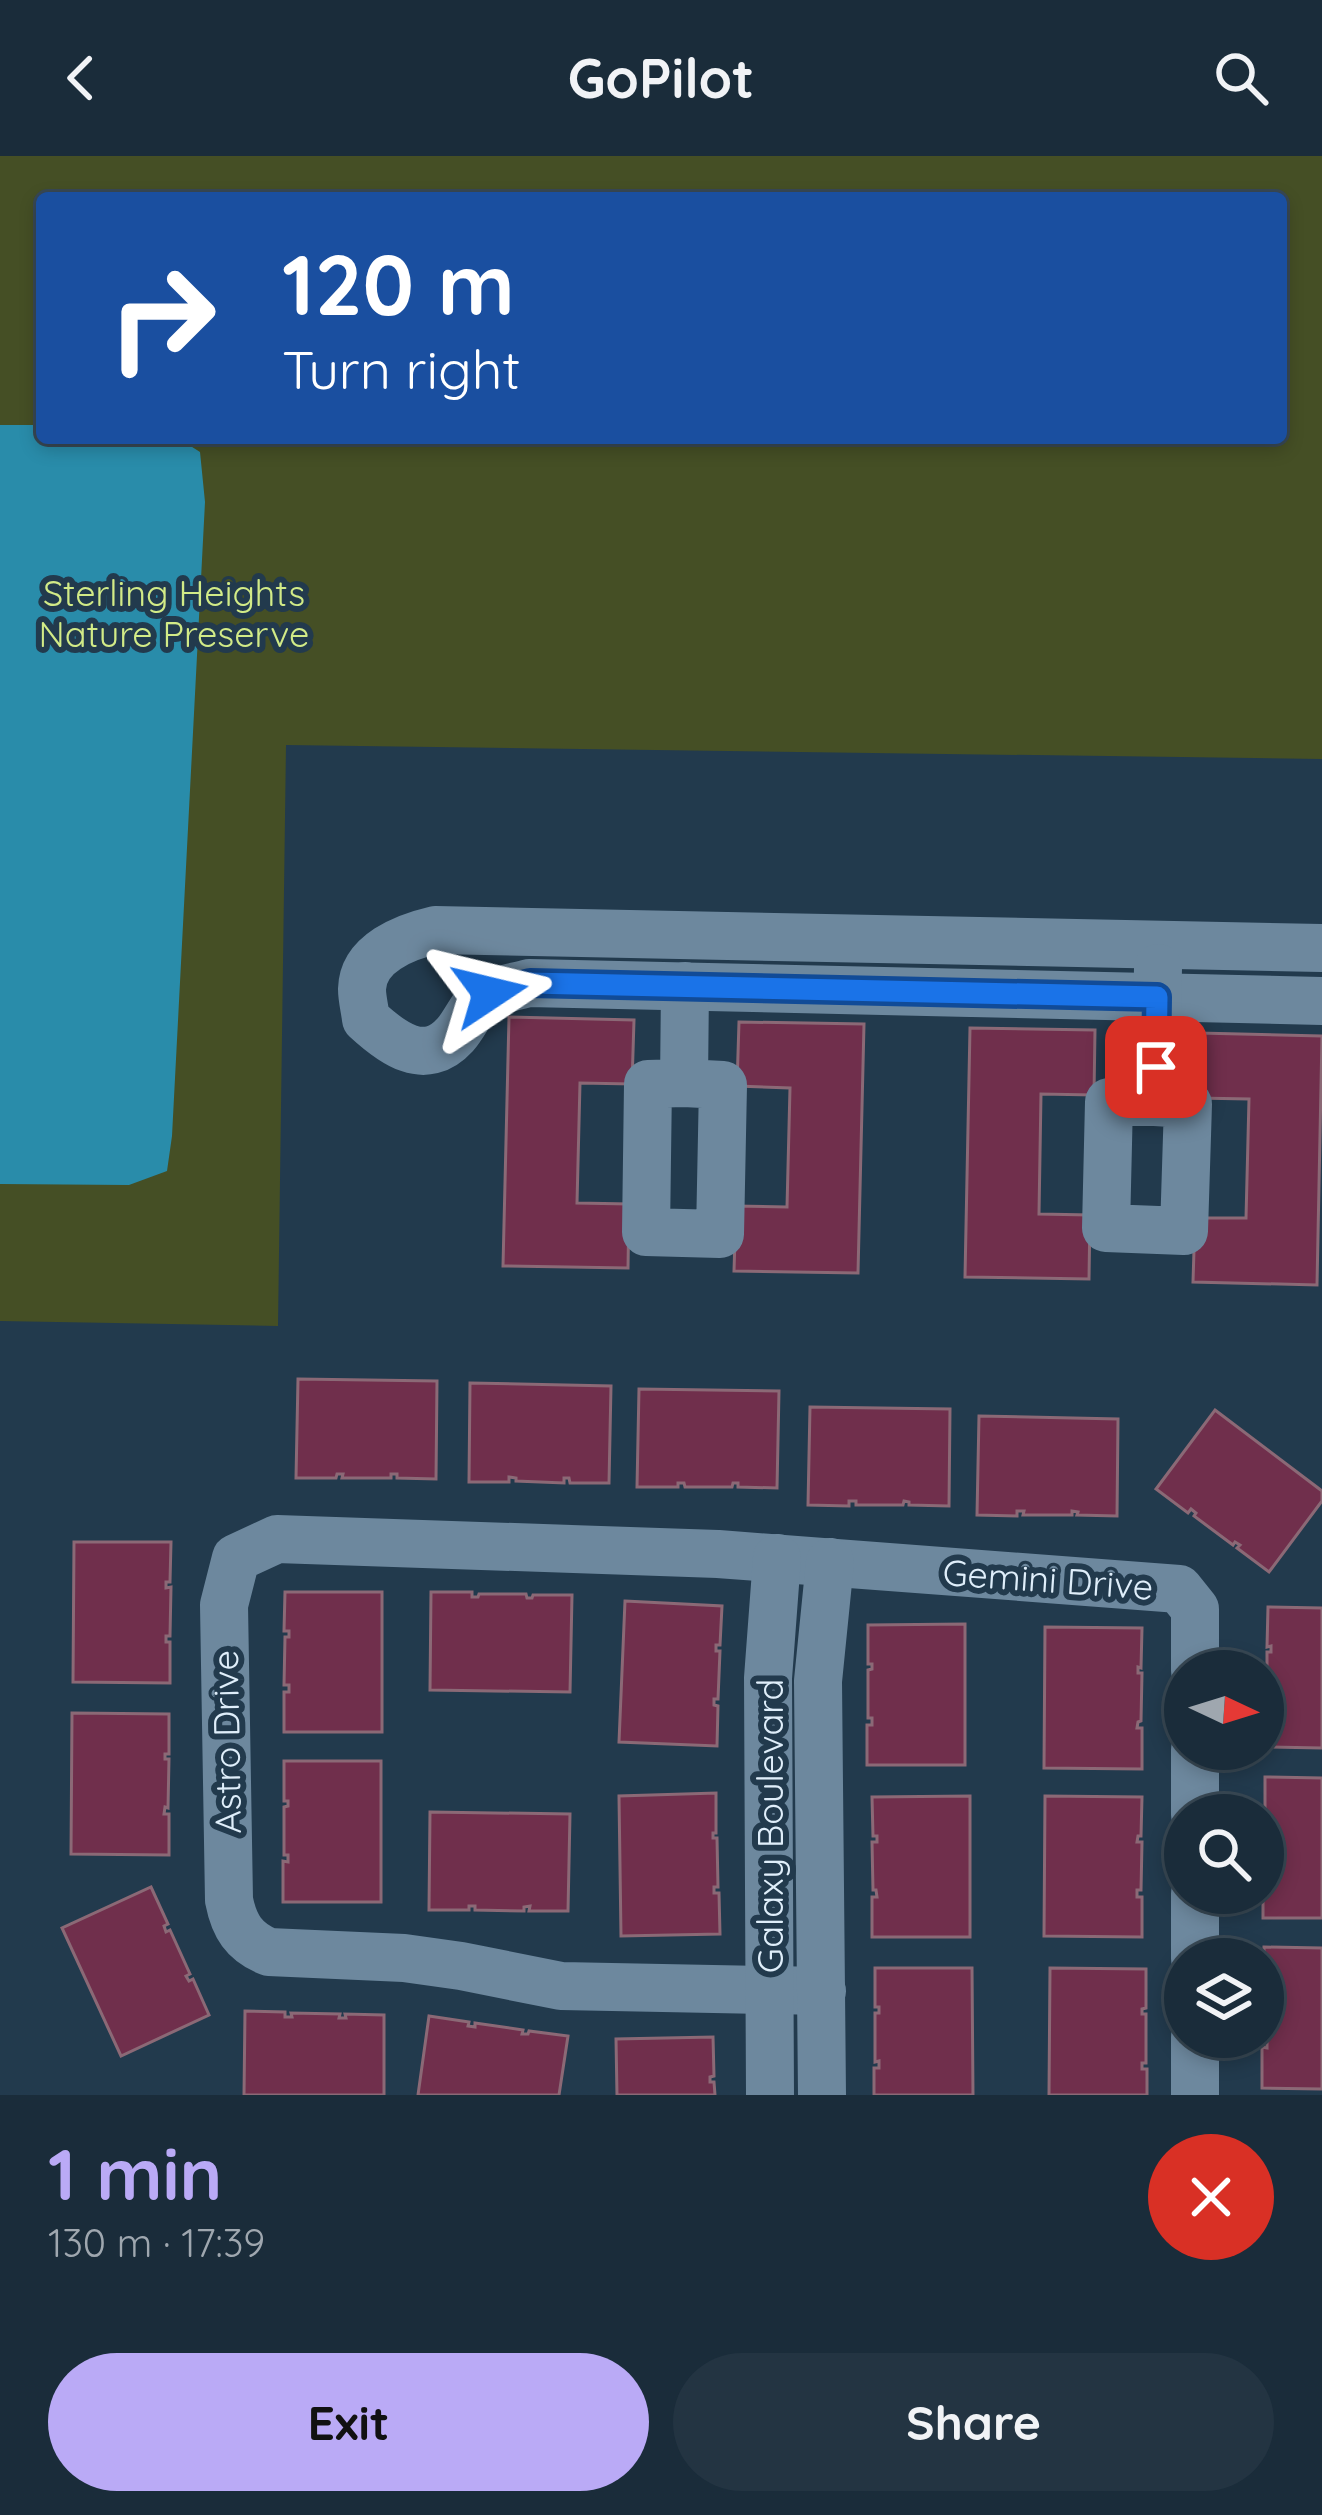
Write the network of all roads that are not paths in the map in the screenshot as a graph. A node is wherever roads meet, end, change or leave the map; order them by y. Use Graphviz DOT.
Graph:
graph roads {
  1 [pos="717,936"];
  2 [pos="958,941"];
  3 [pos="1159,945"];
  4 [pos="1322,948"];
  5 [pos="700,986"];
  6 [pos="955,993"];
  7 [pos="1157,997"];
  8 [pos="1322,1001"];
  9 [pos="684,1083"];
  10 [pos="1155,1102"];
  11 [pos="777,1558"];
  12 [pos="830,1562"];
  13 [pos="1195,1650"];
  14 [pos="770,1989"];
  15 [pos="822,1991"];
  16 [pos="1195,2058"];
  17 [pos="770,2095"];
  18 [pos="822,2095"];
  19 [pos="1195,2095"];
  1 -- 2 [label="street"];
  1 -- 5 [label="street"];
  1 -- 5 [label="street"];
  2 -- 3 [label="street"];
  2 -- 6 [label="street"];
  3 -- 4 [label="street"];
  3 -- 7 [label="street"];
  5 -- 6 [label="street"];
  5 -- 9 [label="street"];
  6 -- 7 [label="street"];
  7 -- 8 [label="street"];
  7 -- 10 [label="street"];
  11 -- 12 [label="street, Astro Drive"];
  11 -- 14 [label="street, Galaxy Boulevard"];
  11 -- 14 [label="street, Astro Drive"];
  12 -- 13 [label="street, Gemini Drive"];
  12 -- 15 [label="street, Galaxy Boulevard"];
  14 -- 15 [label="street, Astro Drive"];
  14 -- 17 [label="street, Galaxy Boulevard"];
  15 -- 18 [label="street, Galaxy Boulevard"];
  16 -- 19 [label="street"];
}
